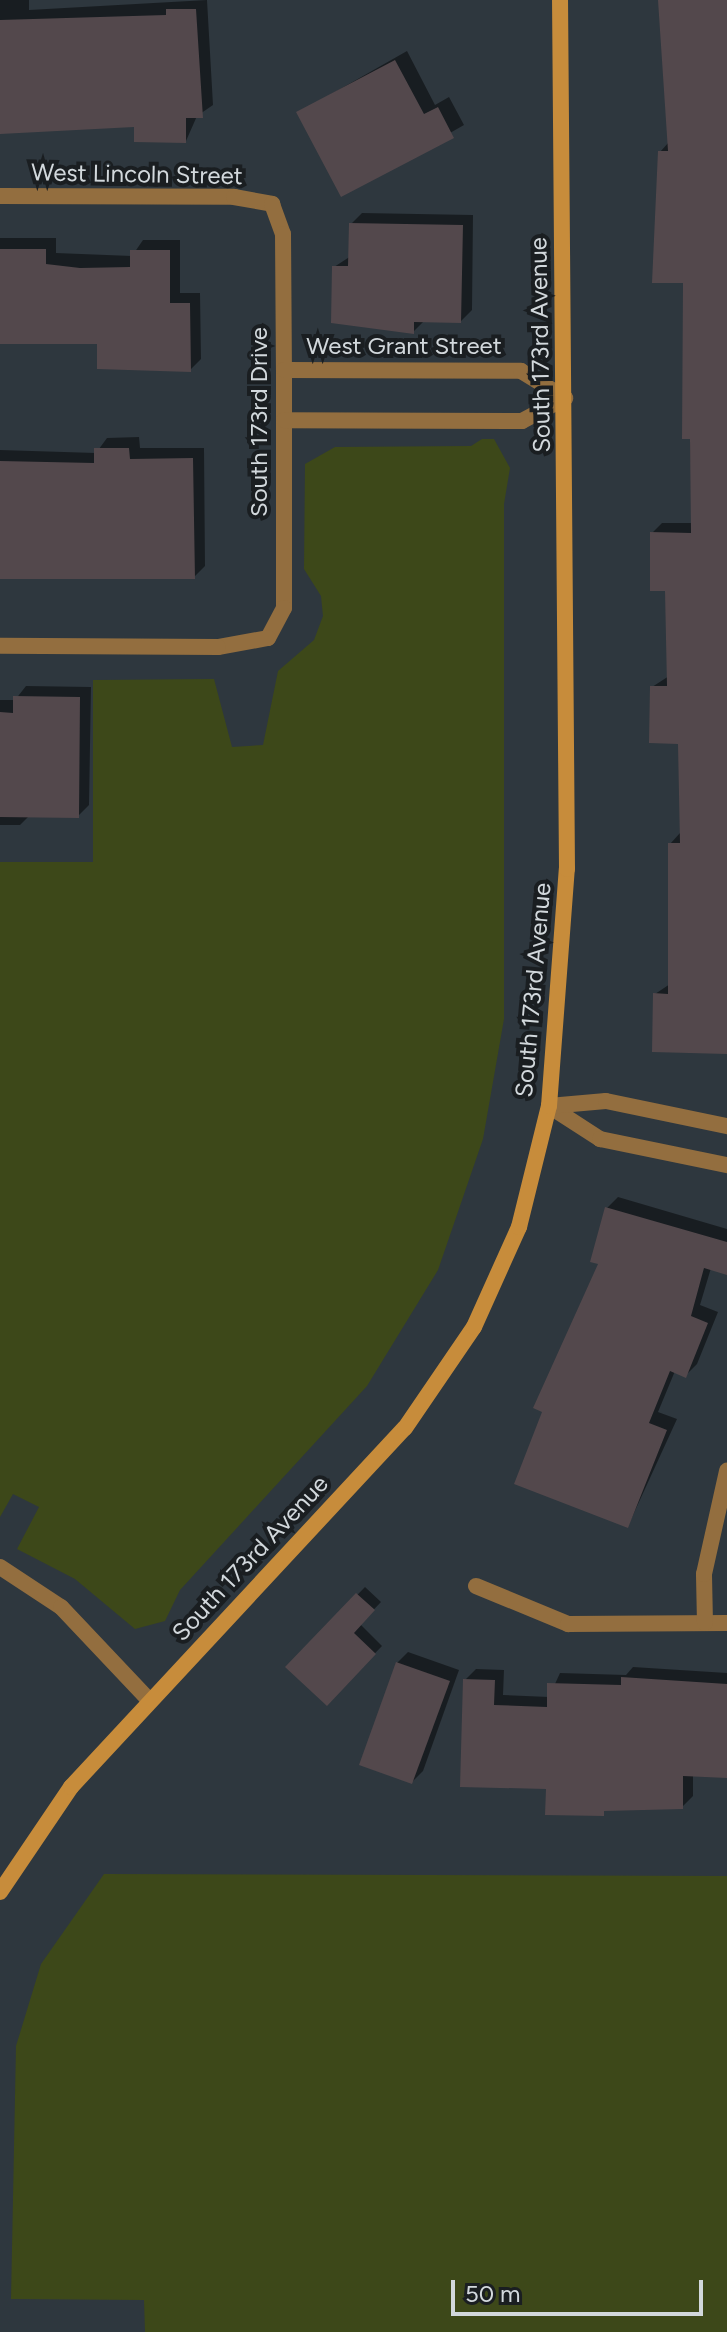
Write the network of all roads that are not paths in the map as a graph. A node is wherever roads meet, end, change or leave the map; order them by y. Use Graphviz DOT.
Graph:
graph roads {
  1 [pos="560,0"];
  2 [pos="0,196"];
  3 [pos="272,204"];
  4 [pos="284,370"];
  5 [pos="565,398"];
  6 [pos="284,420"];
  7 [pos="0,646"];
  8 [pos="549,1106"];
  9 [pos="727,1126"];
  10 [pos="727,1165"];
  11 [pos="727,1471"];
  12 [pos="0,1567"];
  13 [pos="476,1586"];
  14 [pos="705,1623"];
  15 [pos="727,1623"];
  16 [pos="150,1701"];
  17 [pos="0,1892"];
  1 -- 5 [label="street, South 173rd Avenue"];
  2 -- 3 [label="street, West Lincoln Street"];
  3 -- 4 [label="street, South 173rd Drive"];
  4 -- 5 [label="street, West Grant Street"];
  4 -- 6 [label="street, South 173rd Drive"];
  5 -- 6 [label="street"];
  5 -- 8 [label="street, South 173rd Avenue"];
  6 -- 7 [label="street, South 173rd Drive"];
  8 -- 9 [label="street"];
  8 -- 10 [label="street"];
  8 -- 16 [label="street, South 173rd Avenue"];
  11 -- 14 [label="street"];
  12 -- 16 [label="street"];
  13 -- 14 [label="street"];
  14 -- 15 [label="street"];
  16 -- 17 [label="street, South 173rd Avenue"];
}
